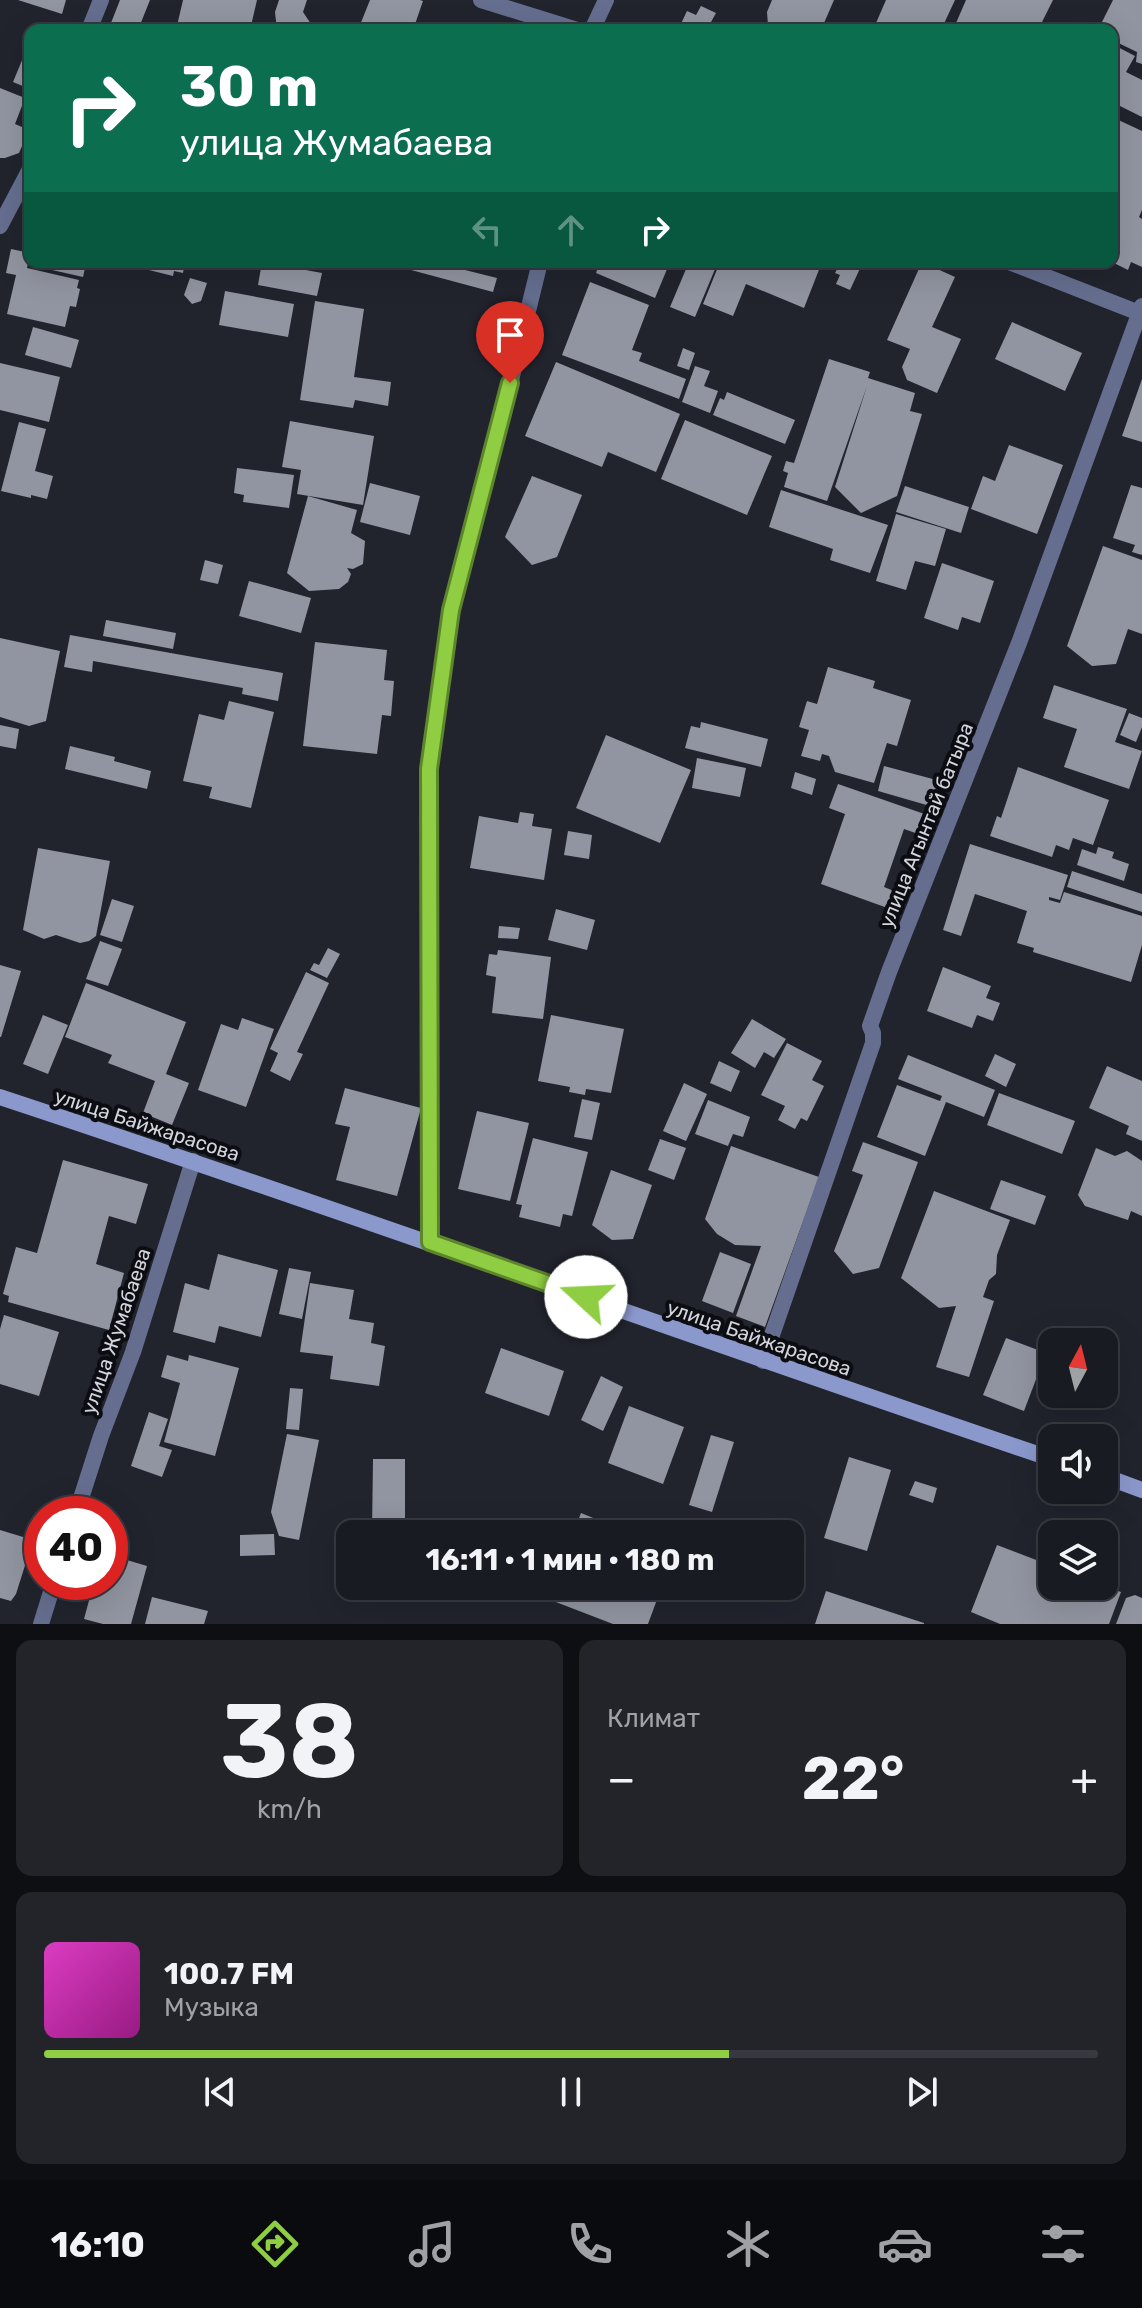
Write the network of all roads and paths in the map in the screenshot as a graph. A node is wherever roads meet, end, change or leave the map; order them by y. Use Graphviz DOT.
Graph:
graph roads {
  1 [pos="101,0"];
  2 [pos="481,0"];
  3 [pos="606,0"];
  4 [pos="91,24"];
  5 [pos="558,24"];
  6 [pos="595,24"];
  7 [pos="24,180"];
  8 [pos="0,226"];
  9 [pos="539,268"];
  10 [pos="1025,268"];
  11 [pos="1141,311"];
  12 [pos="0,1097"];
  13 [pos="193,1161"];
  14 [pos="430,1242"];
  15 [pos="763,1361"];
  16 [pos="1038,1454"];
  17 [pos="1118,1481"];
  18 [pos="1142,1490"];
  19 [pos="82,1496"];
  20 [pos="48,1600"];
  21 [pos="41,1624"];
  1 -- 4 [label="street"];
  2 -- 5 [label="street"];
  3 -- 6 [label="street"];
  7 -- 8 [label="street"];
  9 -- 14 [label="street"];
  10 -- 11 [label="street"];
  11 -- 15 [label="street, улица Агынтай батыра"];
  12 -- 13 [label="street, улица Байжарасова"];
  13 -- 14 [label="street, улица Байжарасова"];
  13 -- 19 [label="street, улица Жумабаева"];
  14 -- 15 [label="street, улица Байжарасова"];
  15 -- 16 [label="street, улица Байжарасова"];
  17 -- 18 [label="street"];
  20 -- 21 [label="street"];
}
